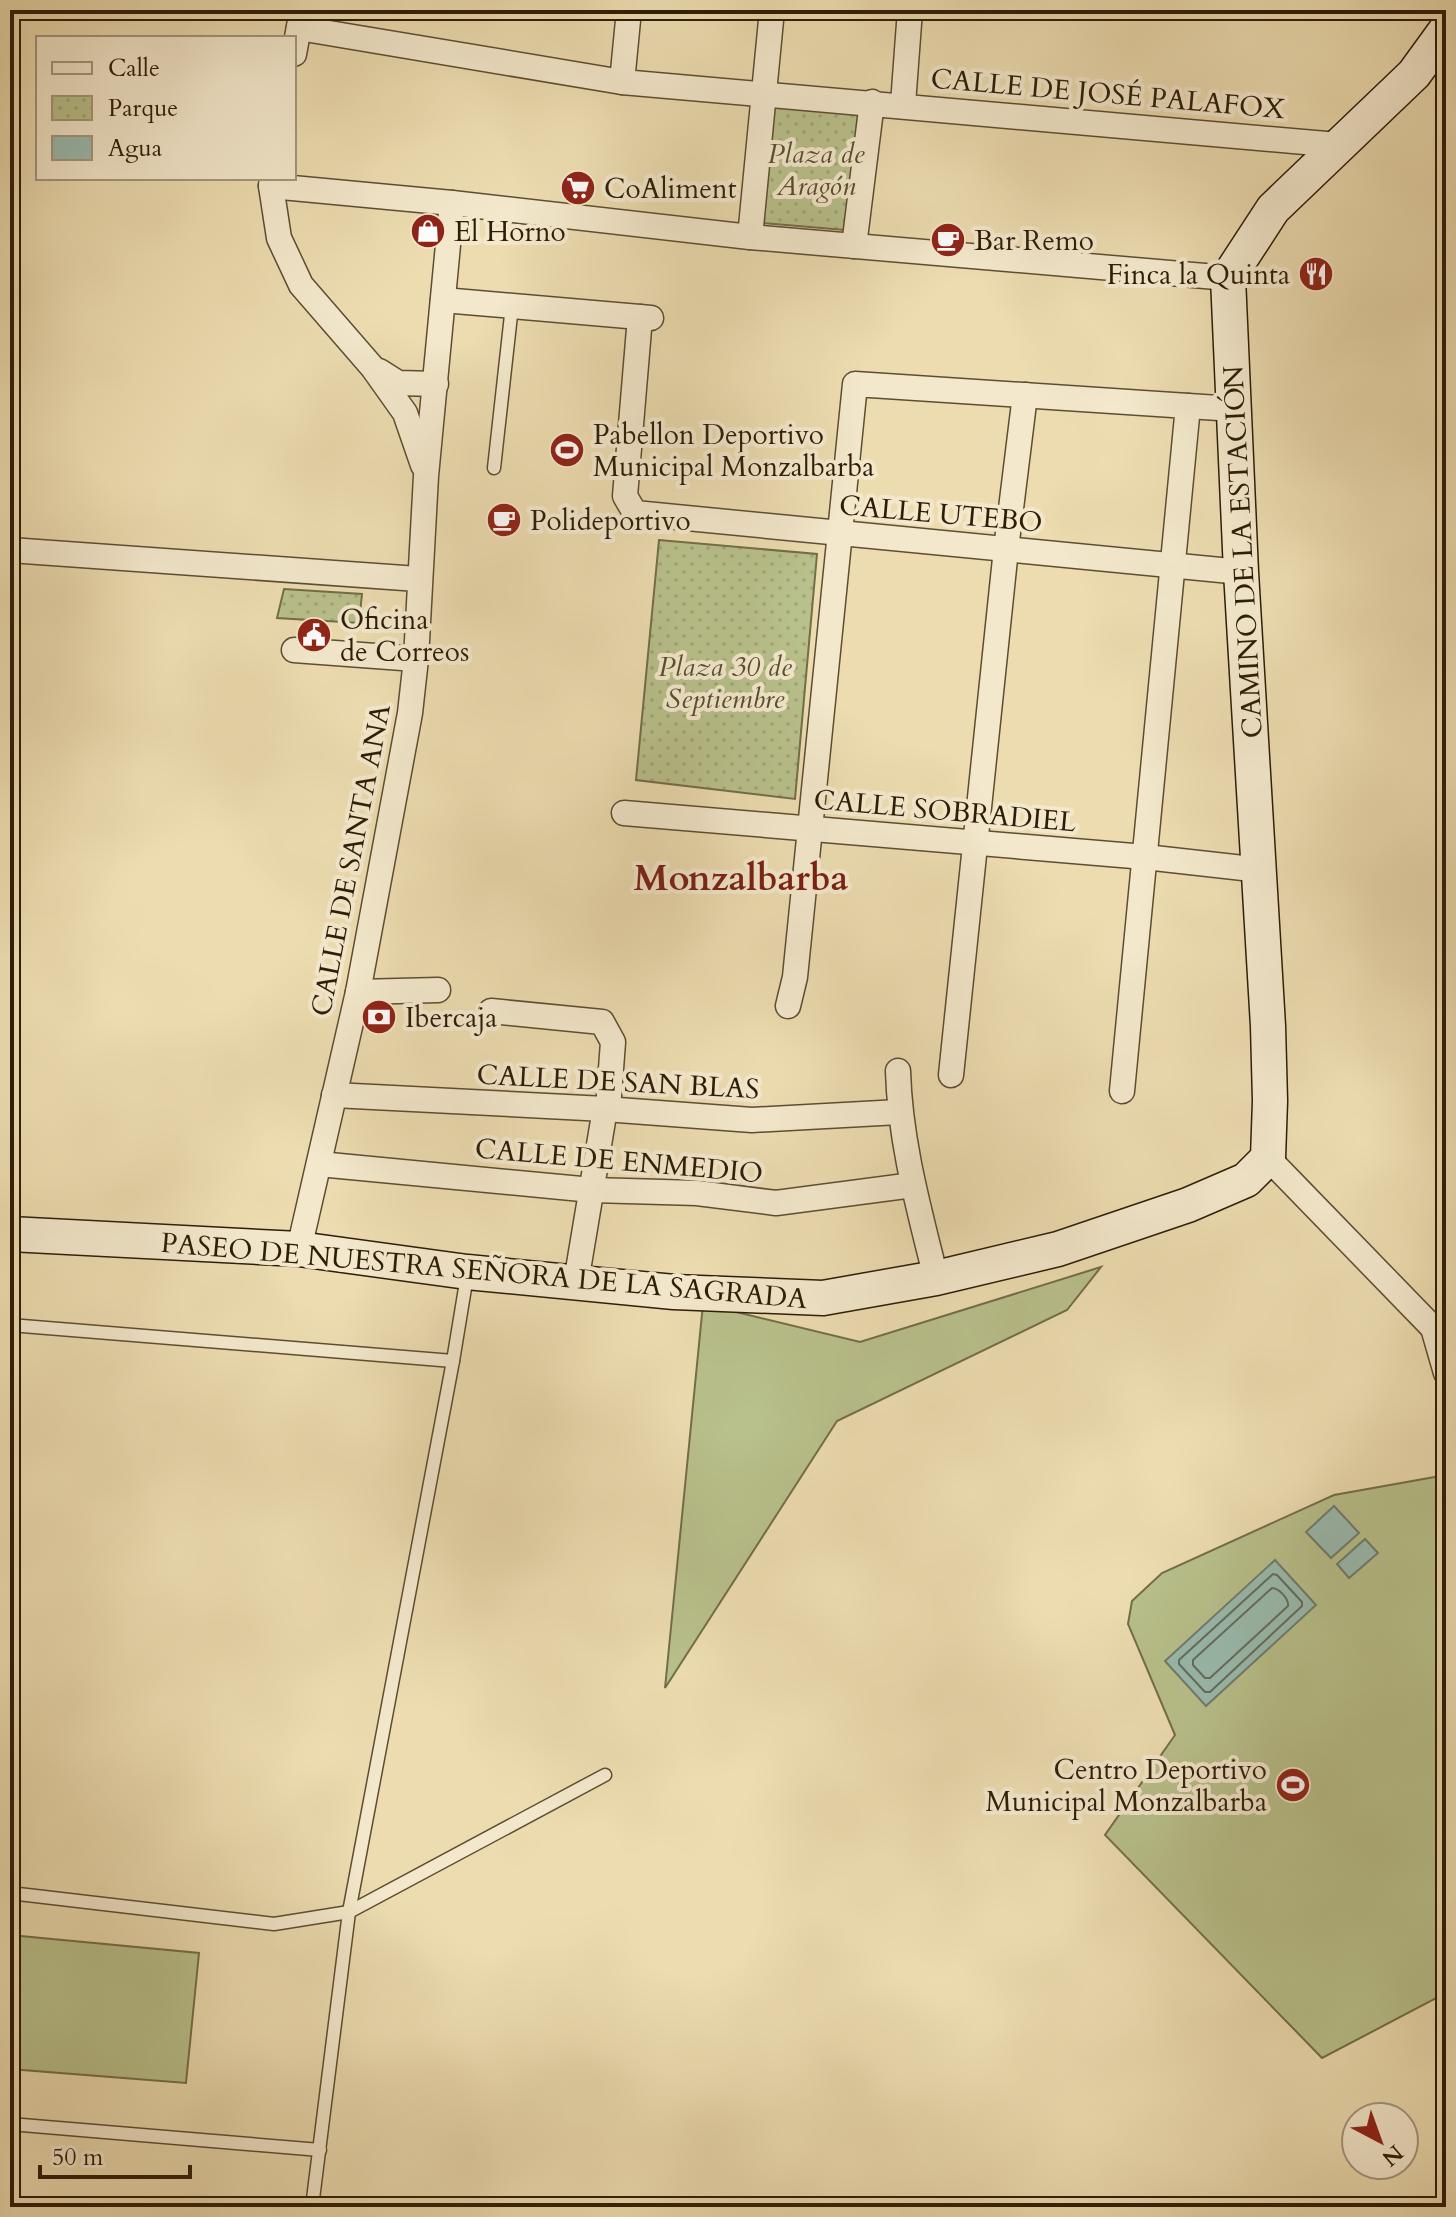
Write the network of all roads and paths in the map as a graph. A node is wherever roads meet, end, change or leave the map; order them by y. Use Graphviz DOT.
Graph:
graph roads {
  1 [pos="629,10"];
  2 [pos="772,10"];
  3 [pos="910,10"];
  4 [pos="300,19"];
  5 [pos="1446,30"];
  6 [pos="296,42"];
  7 [pos="622,82"];
  8 [pos="765,94"];
  9 [pos="872,102"];
  10 [pos="903,104"];
  11 [pos="1338,145"];
  12 [pos="271,182"];
  13 [pos="452,203"];
  14 [pos="750,237"];
  15 [pos="854,246"];
  16 [pos="1228,278"];
  17 [pos="443,300"];
  18 [pos="512,306"];
  19 [pos="373,368"];
  20 [pos="436,384"];
  21 [pos="1025,395"];
  22 [pos="1188,406"];
  23 [pos="1234,409"];
  24 [pos="494,468"];
  25 [pos="426,476"];
  26 [pos="840,533"];
  27 [pos="1006,549"];
  28 [pos="10,550"];
  29 [pos="1173,565"];
  30 [pos="1241,572"];
  31 [pos="418,579"];
  32 [pos="294,650"];
  33 [pos="416,659"];
  34 [pos="624,813"];
  35 [pos="810,829"];
  36 [pos="974,842"];
  37 [pos="1145,857"];
  38 [pos="1261,870"];
  39 [pos="438,990"];
  40 [pos="358,992"];
  41 [pos="788,1006"];
  42 [pos="491,1011"];
  43 [pos="898,1071"];
  44 [pos="951,1075"];
  45 [pos="1122,1091"];
  46 [pos="334,1095"];
  47 [pos="606,1109"];
  48 [pos="899,1112"];
  49 [pos="1268,1158"];
  50 [pos="319,1164"];
  51 [pos="913,1185"];
  52 [pos="592,1190"];
  53 [pos="10,1234"];
  54 [pos="299,1249"];
  55 [pos="467,1272"];
  56 [pos="936,1278"];
  57 [pos="576,1282"];
  58 [pos="10,1325"];
  59 [pos="1440,1329"];
  60 [pos="453,1361"];
  61 [pos="1446,1373"];
  62 [pos="605,1775"];
  63 [pos="10,1893"];
  64 [pos="349,1912"];
  65 [pos="10,2124"];
  66 [pos="320,2150"];
  67 [pos="312,2207"];
  1 -- 7 [label="street"];
  2 -- 8 [label="street"];
  3 -- 10 [label="street"];
  4 -- 6 [label="street"];
  4 -- 7 [label="street"];
  5 -- 11 [label="street"];
  7 -- 8 [label="street"];
  8 -- 9 [label="street"];
  8 -- 14 [label="street"];
  9 -- 10 [label="street, CALLE DE JOSÉ PALAFOX"];
  9 -- 15 [label="street"];
  10 -- 11 [label="street, CALLE DE JOSÉ PALAFOX"];
  11 -- 16 [label="street"];
  12 -- 13 [label="street"];
  12 -- 19 [label="street"];
  13 -- 14 [label="street"];
  13 -- 17 [label="street, CALLE DE SANTA ANA"];
  14 -- 15 [label="street"];
  15 -- 16 [label="street"];
  16 -- 23 [label="street, CAMINO DE LA ESTACIÓN"];
  17 -- 18 [label="street"];
  17 -- 20 [label="street, CALLE DE SANTA ANA"];
  18 -- 24 [label="lane"];
  18 -- 26 [label="street, CALLE UTEBO"];
  19 -- 20 [label="street"];
  19 -- 25 [label="street"];
  20 -- 25 [label="street, CALLE DE SANTA ANA"];
  21 -- 22 [label="street"];
  21 -- 26 [label="street"];
  21 -- 27 [label="street"];
  22 -- 23 [label="street"];
  22 -- 29 [label="street"];
  23 -- 30 [label="street, CAMINO DE LA ESTACIÓN"];
  25 -- 31 [label="street, CALLE DE SANTA ANA"];
  26 -- 27 [label="street, CALLE UTEBO"];
  26 -- 35 [label="street"];
  27 -- 29 [label="street, CALLE UTEBO"];
  27 -- 36 [label="street"];
  28 -- 31 [label="street"];
  29 -- 30 [label="street, CALLE UTEBO"];
  29 -- 37 [label="street"];
  30 -- 38 [label="street, CAMINO DE LA ESTACIÓN"];
  31 -- 33 [label="street, CALLE DE SANTA ANA"];
  32 -- 33 [label="street"];
  33 -- 40 [label="street, CALLE DE SANTA ANA"];
  34 -- 35 [label="street, CALLE SOBRADIEL"];
  35 -- 36 [label="street, CALLE SOBRADIEL"];
  35 -- 41 [label="street"];
  36 -- 37 [label="street, CALLE SOBRADIEL"];
  36 -- 44 [label="street"];
  37 -- 38 [label="street, CALLE SOBRADIEL"];
  37 -- 45 [label="street"];
  38 -- 49 [label="street, CAMINO DE LA ESTACIÓN"];
  39 -- 40 [label="street"];
  40 -- 46 [label="street, CALLE DE SANTA ANA"];
  42 -- 47 [label="street"];
  43 -- 48 [label="street"];
  46 -- 47 [label="street, CALLE DE SAN BLAS"];
  46 -- 50 [label="street, CALLE DE SANTA ANA"];
  47 -- 48 [label="street, CALLE DE SAN BLAS"];
  47 -- 52 [label="street"];
  48 -- 51 [label="street"];
  49 -- 56 [label="street, PASEO DE NUESTRA SEÑORA DE LA SAGRADA"];
  49 -- 59 [label="street"];
  50 -- 52 [label="street, CALLE DE ENMEDIO"];
  50 -- 54 [label="street, CALLE DE SANTA ANA"];
  51 -- 52 [label="street, CALLE DE ENMEDIO"];
  51 -- 56 [label="street"];
  52 -- 57 [label="street"];
  53 -- 54 [label="street, PASEO DE NUESTRA SEÑORA DE LA SAGRADA"];
  54 -- 55 [label="street, PASEO DE NUESTRA SEÑORA DE LA SAGRADA"];
  55 -- 57 [label="street, PASEO DE NUESTRA SEÑORA DE LA SAGRADA"];
  55 -- 60 [label="lane"];
  56 -- 57 [label="street, PASEO DE NUESTRA SEÑORA DE LA SAGRADA"];
  58 -- 60 [label="lane"];
  59 -- 61 [label="street"];
  60 -- 64 [label="lane"];
  62 -- 64 [label="lane"];
  63 -- 64 [label="lane"];
  64 -- 66 [label="lane"];
  65 -- 66 [label="lane"];
  66 -- 67 [label="lane"];
}
